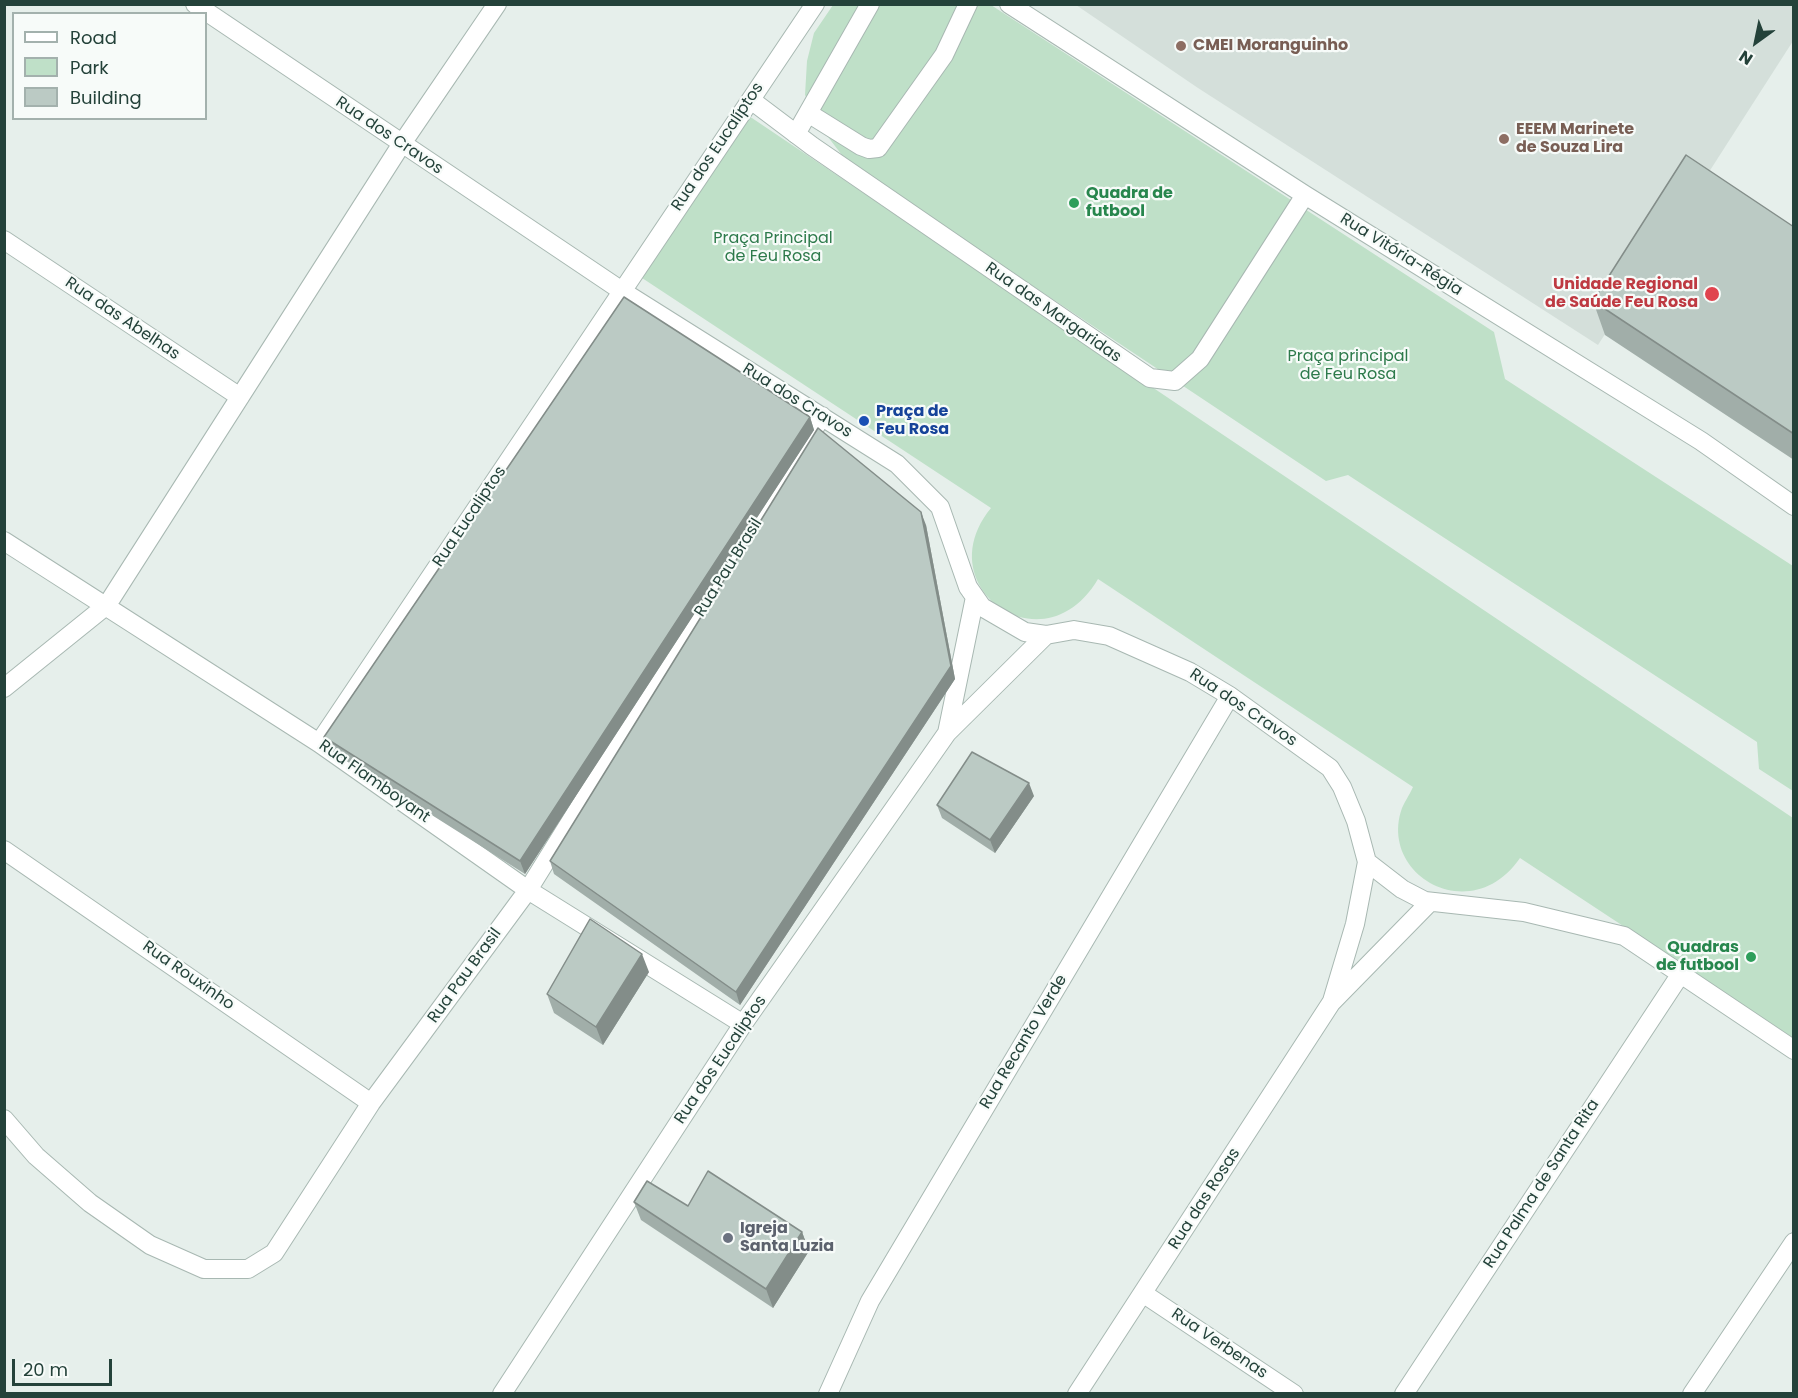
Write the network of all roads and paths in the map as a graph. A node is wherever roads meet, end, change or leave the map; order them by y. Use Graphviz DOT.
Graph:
graph roads {
  1 [pos="497,4"];
  2 [pos="815,4"];
  3 [pos="870,4"];
  4 [pos="1009,4"];
  5 [pos="199,5"];
  6 [pos="965,6"];
  7 [pos="751,100"];
  8 [pos="808,113"];
  9 [pos="796,134"];
  10 [pos="401,145"];
  11 [pos="1305,195"];
  12 [pos="4,240"];
  13 [pos="622,291"];
  14 [pos="240,397"];
  15 [pos="822,416"];
  16 [pos="1794,506"];
  17 [pos="4,541"];
  18 [pos="975,597"];
  19 [pos="107,605"];
  20 [pos="1046,636"];
  21 [pos="4,688"];
  22 [pos="1230,696"];
  23 [pos="947,733"];
  24 [pos="319,743"];
  25 [pos="4,850"];
  26 [pos="1366,862"];
  27 [pos="528,890"];
  28 [pos="1430,902"];
  29 [pos="1680,975"];
  30 [pos="1331,1003"];
  31 [pos="743,1024"];
  32 [pos="1794,1050"];
  33 [pos="371,1103"];
  34 [pos="4,1119"];
  35 [pos="1794,1242"];
  36 [pos="1144,1294"];
  37 [pos="502,1394"];
  38 [pos="828,1394"];
  39 [pos="1077,1394"];
  40 [pos="1294,1394"];
  41 [pos="1404,1394"];
  42 [pos="1692,1394"];
  1 -- 10 [label="street"];
  2 -- 7 [label="street, Rua dos Eucalíptos"];
  3 -- 8 [label="street"];
  4 -- 11 [label="street, Rua Vitória-Régia"];
  5 -- 10 [label="street, Rua dos Cravos"];
  6 -- 8 [label="street"];
  7 -- 9 [label="street, Rua das Margaridas"];
  7 -- 13 [label="street, Rua dos Eucalíptos"];
  8 -- 9 [label="street"];
  9 -- 11 [label="street, Rua das Margaridas"];
  10 -- 13 [label="street, Rua dos Cravos"];
  10 -- 14 [label="street"];
  11 -- 16 [label="street, Rua Vitória-Régia"];
  12 -- 14 [label="street, Rua das Abelhas"];
  13 -- 15 [label="street, Rua dos Cravos"];
  13 -- 24 [label="street, Rua Eucaliptos"];
  14 -- 19 [label="street"];
  15 -- 18 [label="street, Rua dos Cravos"];
  15 -- 27 [label="street, Rua Pau Brasil"];
  17 -- 19 [label="street, Rua Flamboyant"];
  18 -- 20 [label="street, Rua dos Cravos"];
  18 -- 23 [label="street, Rua dos Eucaliptos"];
  19 -- 21 [label="street"];
  19 -- 24 [label="street, Rua Flamboyant"];
  20 -- 22 [label="street, Rua dos Cravos"];
  20 -- 23 [label="street, Rua dos Eucaliptos"];
  22 -- 26 [label="street, Rua dos Cravos"];
  22 -- 38 [label="street, Rua Recanto Verde"];
  23 -- 31 [label="street, Rua dos Eucaliptos"];
  24 -- 27 [label="street, Rua Flamboyant"];
  25 -- 33 [label="street, Rua Rouxinho"];
  26 -- 28 [label="street"];
  26 -- 30 [label="street, Rua das Rosas"];
  27 -- 31 [label="street, Rua Flamboyant"];
  27 -- 33 [label="street, Rua Pau Brasil"];
  28 -- 29 [label="street"];
  28 -- 30 [label="street, Rua das Rosas"];
  29 -- 32 [label="street"];
  29 -- 41 [label="street, Rua Palma de Santa Rita"];
  30 -- 36 [label="street, Rua das Rosas"];
  31 -- 37 [label="street, Rua dos Eucaliptos"];
  33 -- 34 [label="street, Rua Pau Brasil"];
  35 -- 42 [label="street"];
  36 -- 39 [label="street, Rua das Rosas"];
  36 -- 40 [label="street, Rua Verbenas"];
}
